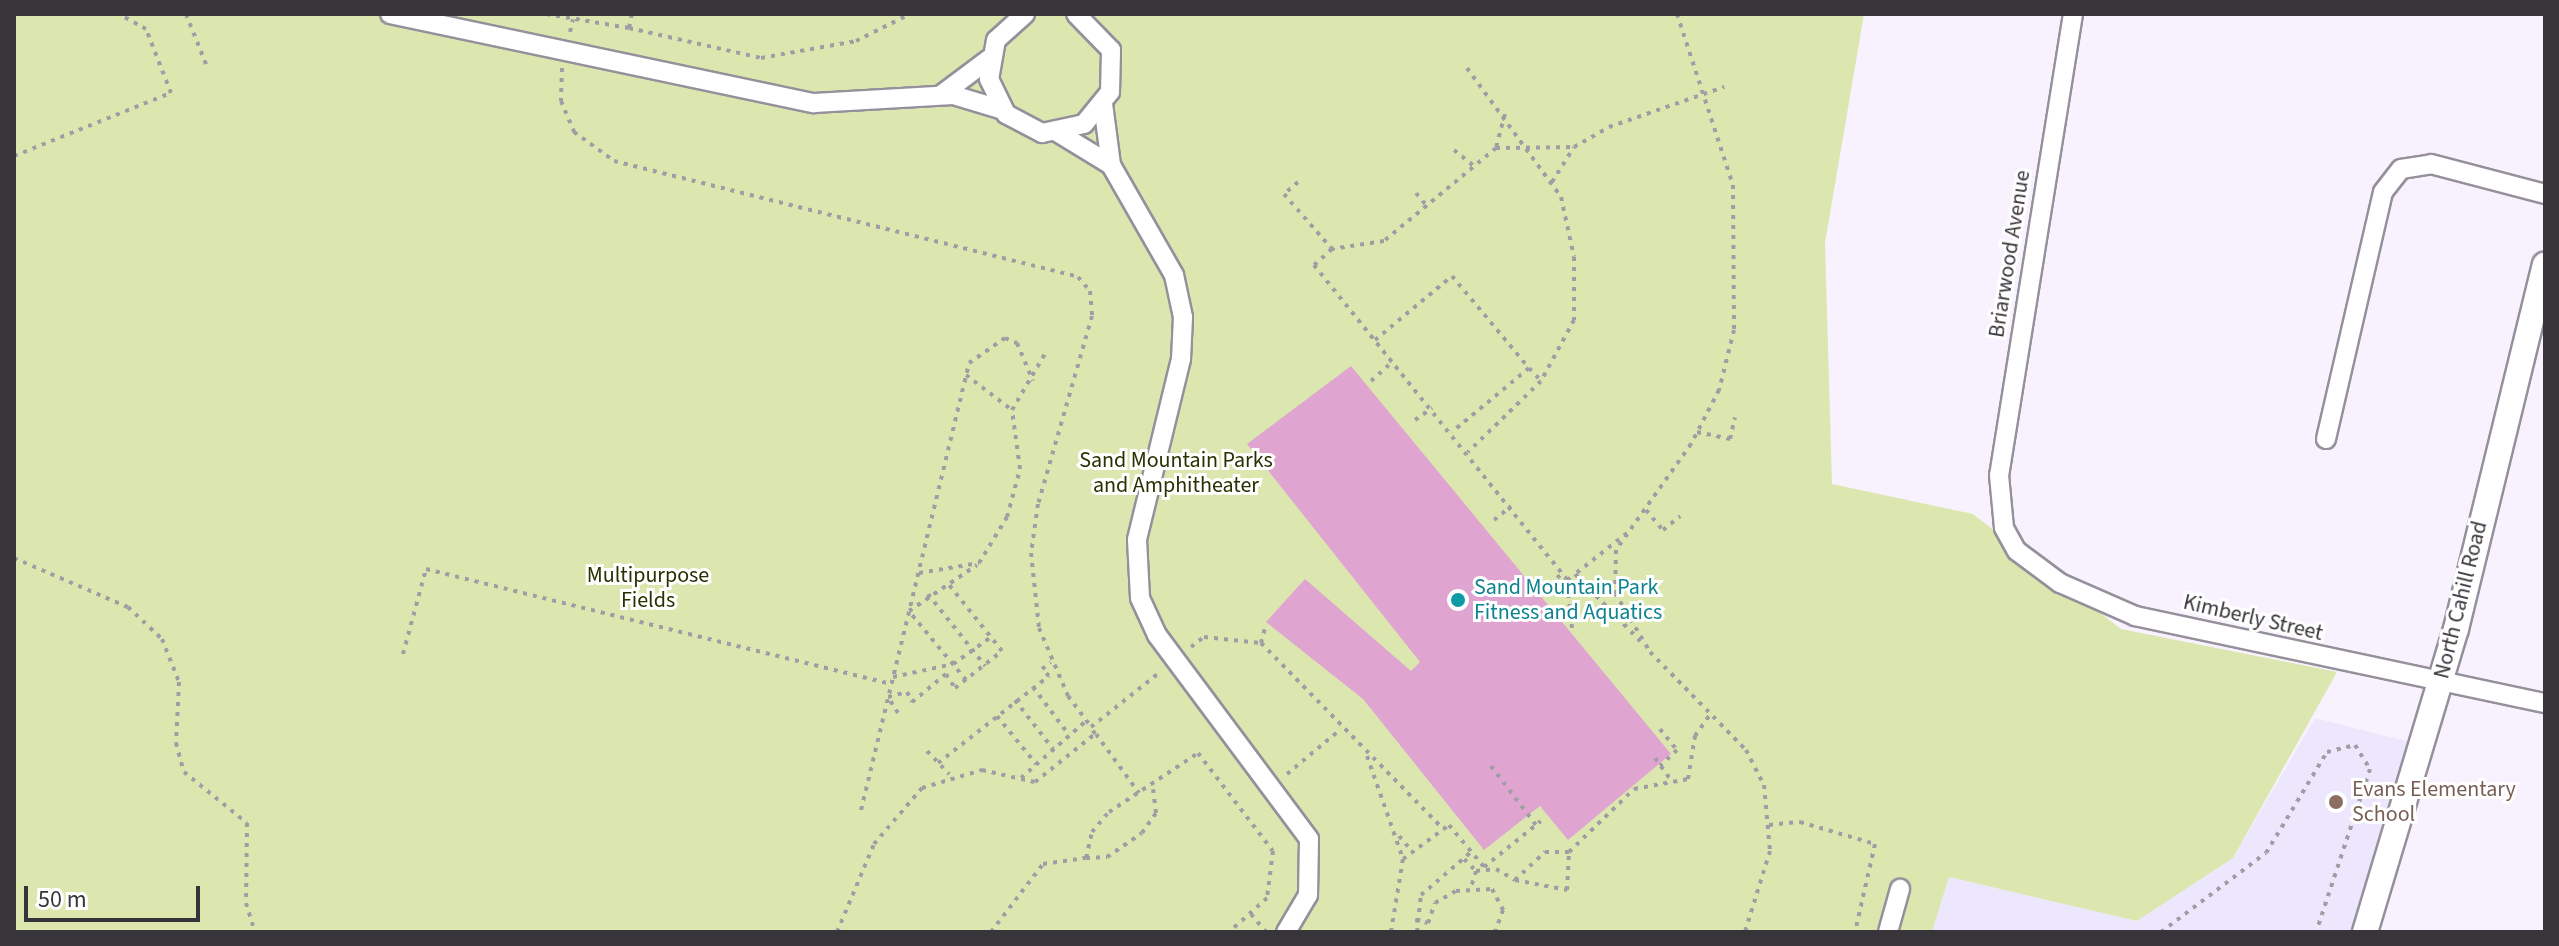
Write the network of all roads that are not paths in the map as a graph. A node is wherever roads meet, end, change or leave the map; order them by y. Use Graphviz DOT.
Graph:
graph roads {
  1 [pos="390,14"];
  2 [pos="1025,14"];
  3 [pos="2073,14"];
  4 [pos="1085,17"];
  5 [pos="989,59"];
  6 [pos="940,96"];
  7 [pos="1103,104"];
  8 [pos="1003,110"];
  9 [pos="1057,132"];
  10 [pos="1111,165"];
  11 [pos="2545,194"];
  12 [pos="2545,265"];
  13 [pos="2326,439"];
  14 [pos="1998,502"];
  15 [pos="2440,684"];
  16 [pos="2545,703"];
  17 [pos="1900,889"];
  18 [pos="1286,932"];
  19 [pos="1888,932"];
  20 [pos="2365,932"];
  1 -- 6 [label="street"];
  2 -- 5 [label="street"];
  3 -- 14 [label="street, Briarwood Avenue"];
  4 -- 7 [label="street"];
  5 -- 6 [label="street"];
  5 -- 8 [label="street"];
  6 -- 8 [label="street"];
  7 -- 9 [label="street"];
  7 -- 10 [label="street"];
  8 -- 9 [label="street"];
  9 -- 10 [label="street"];
  10 -- 18 [label="street"];
  11 -- 13 [label="street"];
  12 -- 15 [label="street, North Cahill Road"];
  14 -- 15 [label="street, Kimberly Street"];
  15 -- 16 [label="street, Kimberly Street"];
  15 -- 20 [label="street, North Cahill Road"];
  17 -- 19 [label="street"];
}
